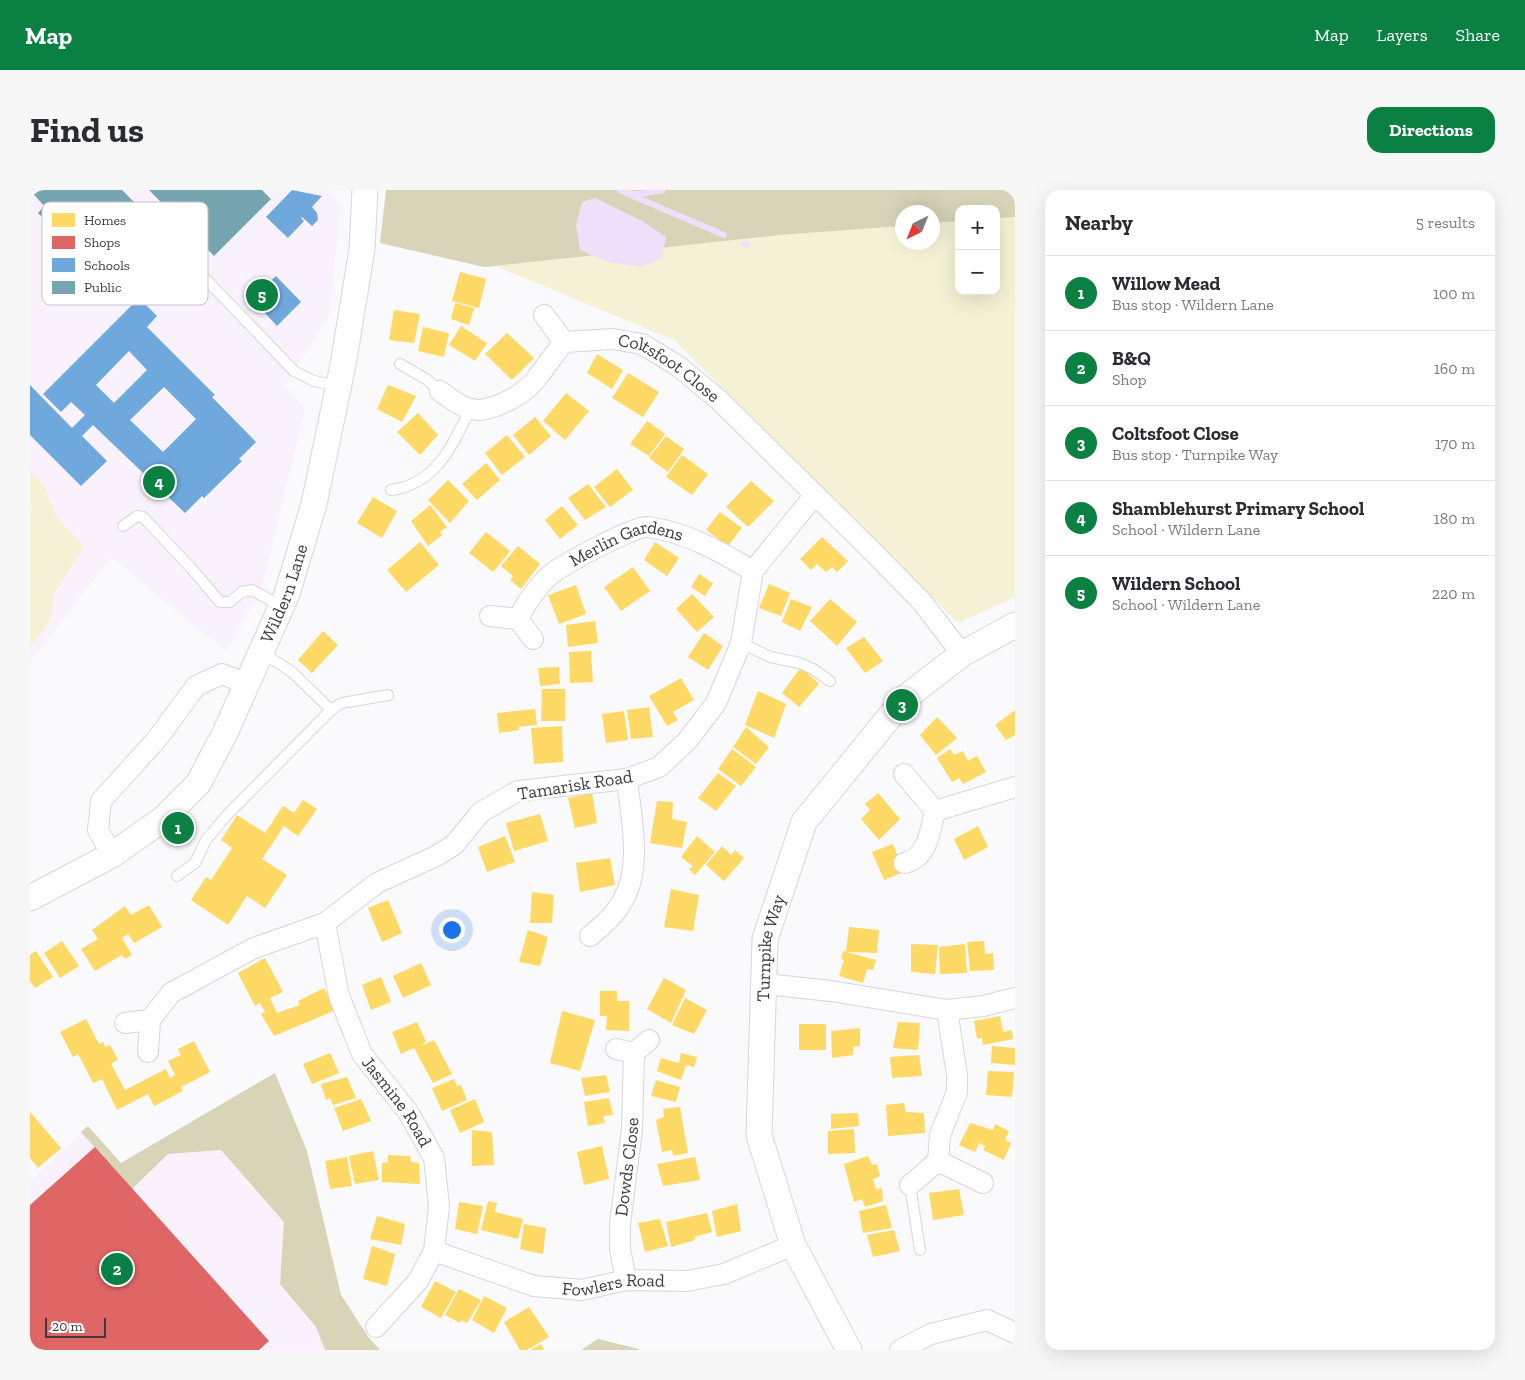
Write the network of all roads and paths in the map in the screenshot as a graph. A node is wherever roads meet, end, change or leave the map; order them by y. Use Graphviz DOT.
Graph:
graph roads {
  1 [pos="365,190"];
  2 [pos="208,281"];
  3 [pos="544,315"];
  4 [pos="564,342"];
  5 [pos="400,364"];
  6 [pos="339,387"];
  7 [pos="440,391"];
  8 [pos="471,408"];
  9 [pos="391,490"];
  10 [pos="814,496"];
  11 [pos="123,526"];
  12 [pos="753,571"];
  13 [pos="281,606"];
  14 [pos="490,616"];
  15 [pos="518,619"];
  16 [pos="1015,625"];
  17 [pos="533,639"];
  18 [pos="741,643"];
  19 [pos="260,652"];
  20 [pos="962,654"];
  21 [pos="830,681"];
  22 [pos="245,683"];
  23 [pos="388,695"];
  24 [pos="331,710"];
  25 [pos="904,774"];
  26 [pos="627,779"];
  27 [pos="1015,787"];
  28 [pos="935,811"];
  29 [pos="112,855"];
  30 [pos="904,862"];
  31 [pos="177,876"];
  32 [pos="30,898"];
  33 [pos="325,923"];
  34 [pos="590,936"];
  35 [pos="765,984"];
  36 [pos="1015,998"];
  37 [pos="947,1010"];
  38 [pos="150,1020"];
  39 [pos="125,1023"];
  40 [pos="633,1047"];
  41 [pos="148,1052"];
  42 [pos="938,1161"];
  43 [pos="983,1183"];
  44 [pos="910,1185"];
  45 [pos="793,1245"];
  46 [pos="920,1250"];
  47 [pos="434,1251"];
  48 [pos="626,1280"];
  49 [pos="376,1327"];
  50 [pos="1015,1333"];
  51 [pos="849,1350"];
  52 [pos="900,1350"];
  1 -- 6 [label="street, Wildern Lane"];
  2 -- 6 [label="lane"];
  3 -- 4 [label="street"];
  4 -- 8 [label="street"];
  4 -- 10 [label="street, Coltsfoot Close"];
  5 -- 7 [label="lane"];
  6 -- 13 [label="street, Wildern Lane"];
  7 -- 8 [label="street"];
  8 -- 9 [label="lane"];
  10 -- 12 [label="street, Tamarisk Road"];
  10 -- 20 [label="street, Coltsfoot Close"];
  11 -- 13 [label="lane"];
  12 -- 15 [label="street, Merlin Gardens"];
  12 -- 18 [label="street, Tamarisk Road"];
  13 -- 19 [label="street, Wildern Lane"];
  14 -- 15 [label="street"];
  15 -- 17 [label="street"];
  16 -- 20 [label="street, Turnpike Way"];
  18 -- 21 [label="lane"];
  18 -- 26 [label="street, Tamarisk Road"];
  19 -- 22 [label="street, Wildern Lane"];
  19 -- 24 [label="lane"];
  20 -- 35 [label="street, Turnpike Way"];
  22 -- 29 [label="street, Wildern Lane"];
  22 -- 29 [label="street"];
  23 -- 24 [label="lane"];
  24 -- 31 [label="lane"];
  25 -- 28 [label="street"];
  26 -- 33 [label="street, Tamarisk Road"];
  26 -- 34 [label="street"];
  27 -- 28 [label="street"];
  28 -- 30 [label="street"];
  29 -- 32 [label="street, Wildern Lane"];
  33 -- 38 [label="street, Tamarisk Road"];
  33 -- 47 [label="street, Jasmine Road"];
  35 -- 37 [label="street"];
  35 -- 45 [label="street, Turnpike Way"];
  36 -- 37 [label="street"];
  37 -- 42 [label="street"];
  38 -- 39 [label="street"];
  38 -- 41 [label="street"];
  40 -- 48 [label="street, Dowds Close"];
  42 -- 43 [label="street"];
  42 -- 44 [label="street"];
  44 -- 46 [label="lane"];
  45 -- 48 [label="street, Fowlers Road"];
  45 -- 51 [label="street, Turnpike Way"];
  47 -- 48 [label="street, Fowlers Road"];
  47 -- 49 [label="street, Jasmine Road"];
  50 -- 52 [label="street"];
}
